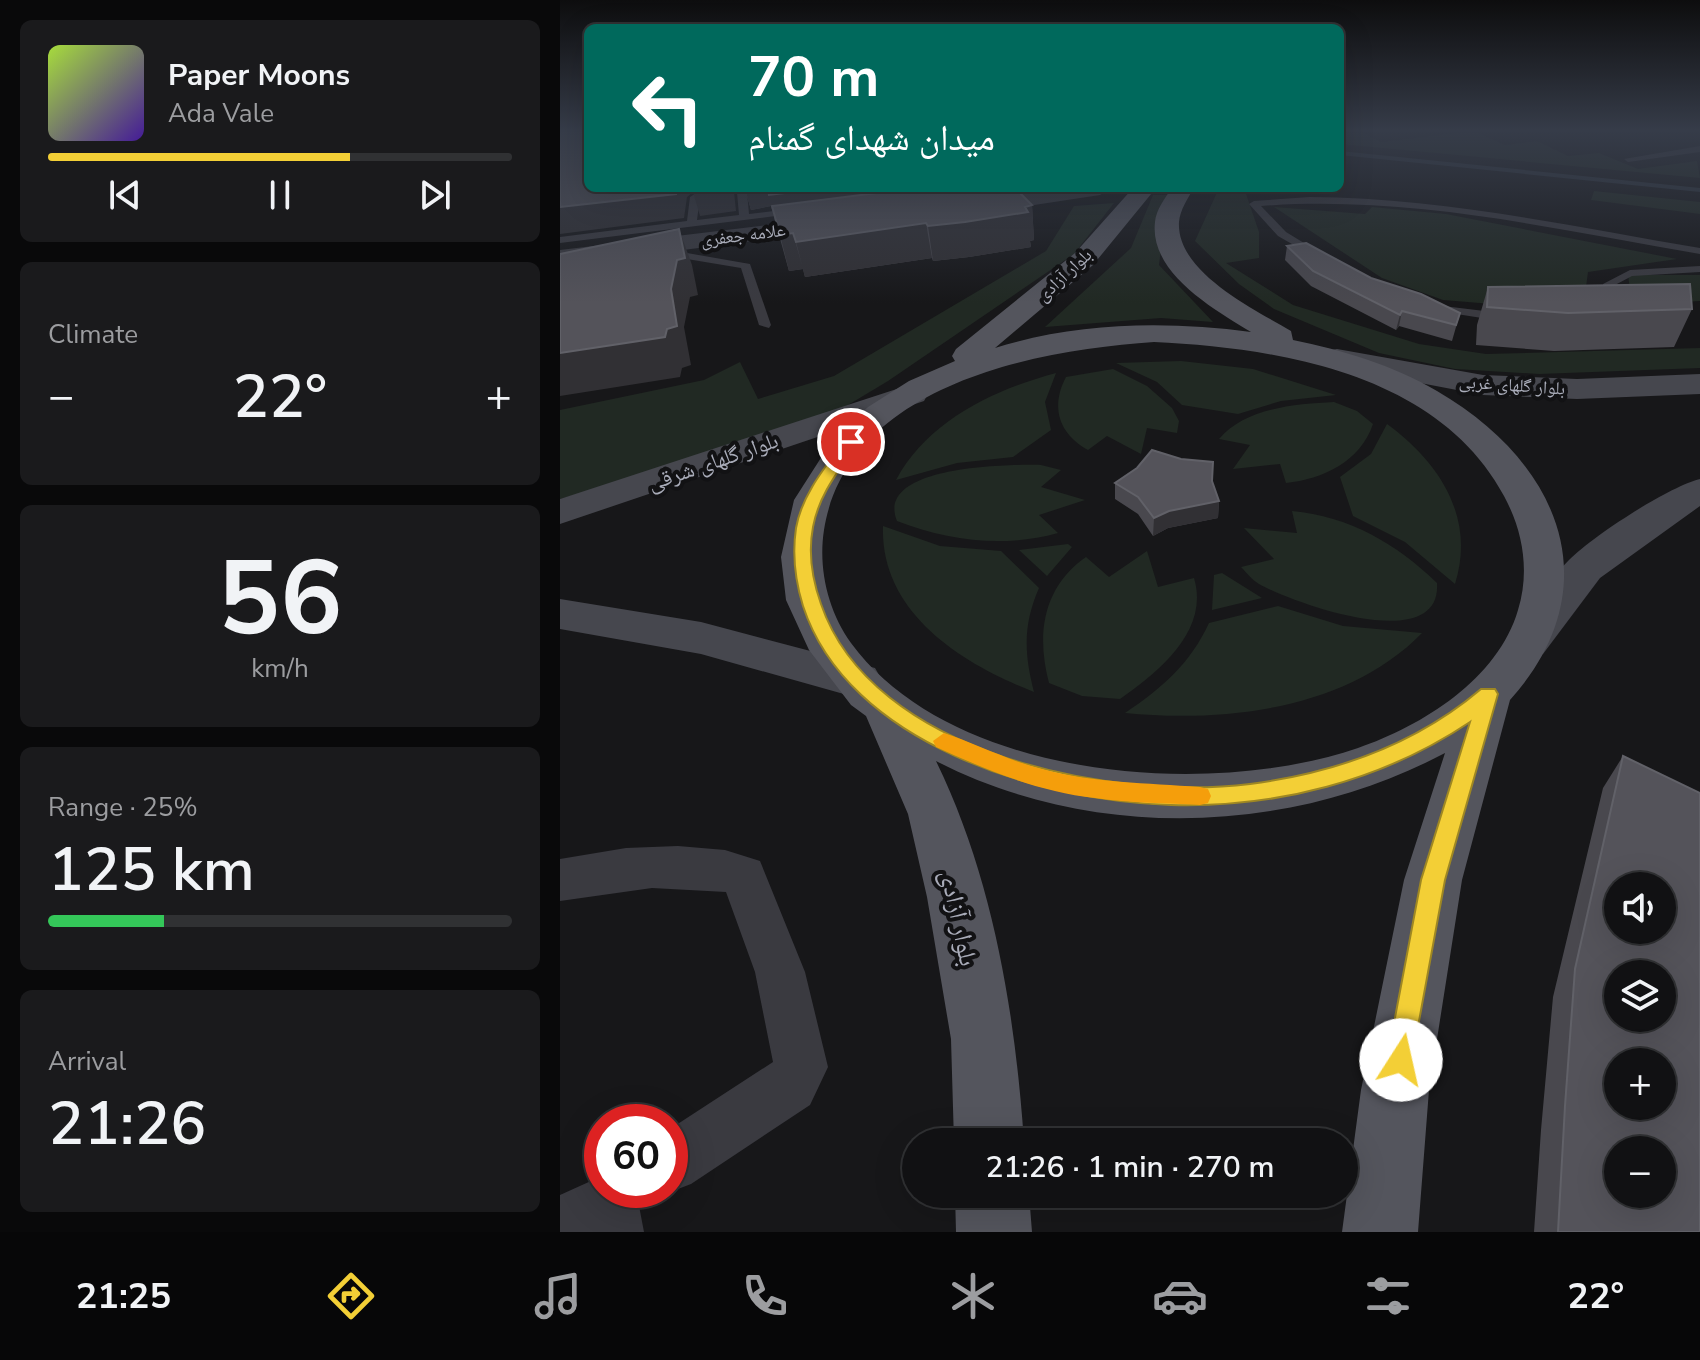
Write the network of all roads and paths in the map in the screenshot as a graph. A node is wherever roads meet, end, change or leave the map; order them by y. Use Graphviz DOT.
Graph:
graph roads {
  1 [pos="742,192"];
  2 [pos="783,192"];
  3 [pos="1066,192"];
  4 [pos="1142,192"];
  5 [pos="1181,192"];
  6 [pos="695,197"];
  7 [pos="812,209"];
  8 [pos="941,211"];
  9 [pos="787,212"];
  10 [pos="744,217"];
  11 [pos="861,221"];
  12 [pos="692,223"];
  13 [pos="560,240"];
  14 [pos="1700,251"];
  15 [pos="560,258"];
  16 [pos="655,261"];
  17 [pos="1333,266"];
  18 [pos="1700,269"];
  19 [pos="1424,306"];
  20 [pos="1597,314"];
  21 [pos="1521,318"];
  22 [pos="765,325"];
  23 [pos="1313,352"];
  24 [pos="1700,384"];
  25 [pos="923,388"];
  26 [pos="1700,490"];
  27 [pos="560,512"];
  28 [pos="560,614"];
  29 [pos="1527,643"];
  30 [pos="872,693"];
  31 [pos="1488,694"];
  32 [pos="560,880"];
  33 [pos="988,1128"];
  34 [pos="688,1151"];
  35 [pos="993,1208"];
  36 [pos="994,1232"];
  37 [pos="1380,1232"];
  1 -- 10 [label="lane"];
  2 -- 9 [label="lane"];
  3 -- 8 [label="street"];
  4 -- 25 [label="main road, بلوار آزادی"];
  5 -- 23 [label="main road"];
  6 -- 12 [label="lane"];
  7 -- 9 [label="lane"];
  9 -- 10 [label="lane"];
  10 -- 12 [label="lane"];
  11 -- 15 [label="street, علامه جعفری"];
  12 -- 13 [label="lane"];
  14 -- 17 [label="lane"];
  16 -- 22 [label="lane"];
  18 -- 20 [label="lane"];
  19 -- 21 [label="lane"];
  23 -- 24 [label="main road, بلوار گلهای غربی"];
  23 -- 25 [label="main road"];
  23 -- 29 [label="main road"];
  25 -- 27 [label="main road, بلوار گلهای شرقی"];
  25 -- 30 [label="main road"];
  26 -- 29 [label="main road"];
  28 -- 30 [label="main road"];
  29 -- 31 [label="main road"];
  30 -- 31 [label="main road"];
  30 -- 33 [label="main road, بلوار آزادی"];
  31 -- 37 [label="main road"];
  32 -- 34 [label="street"];
  35 -- 36 [label="main road"];
}
